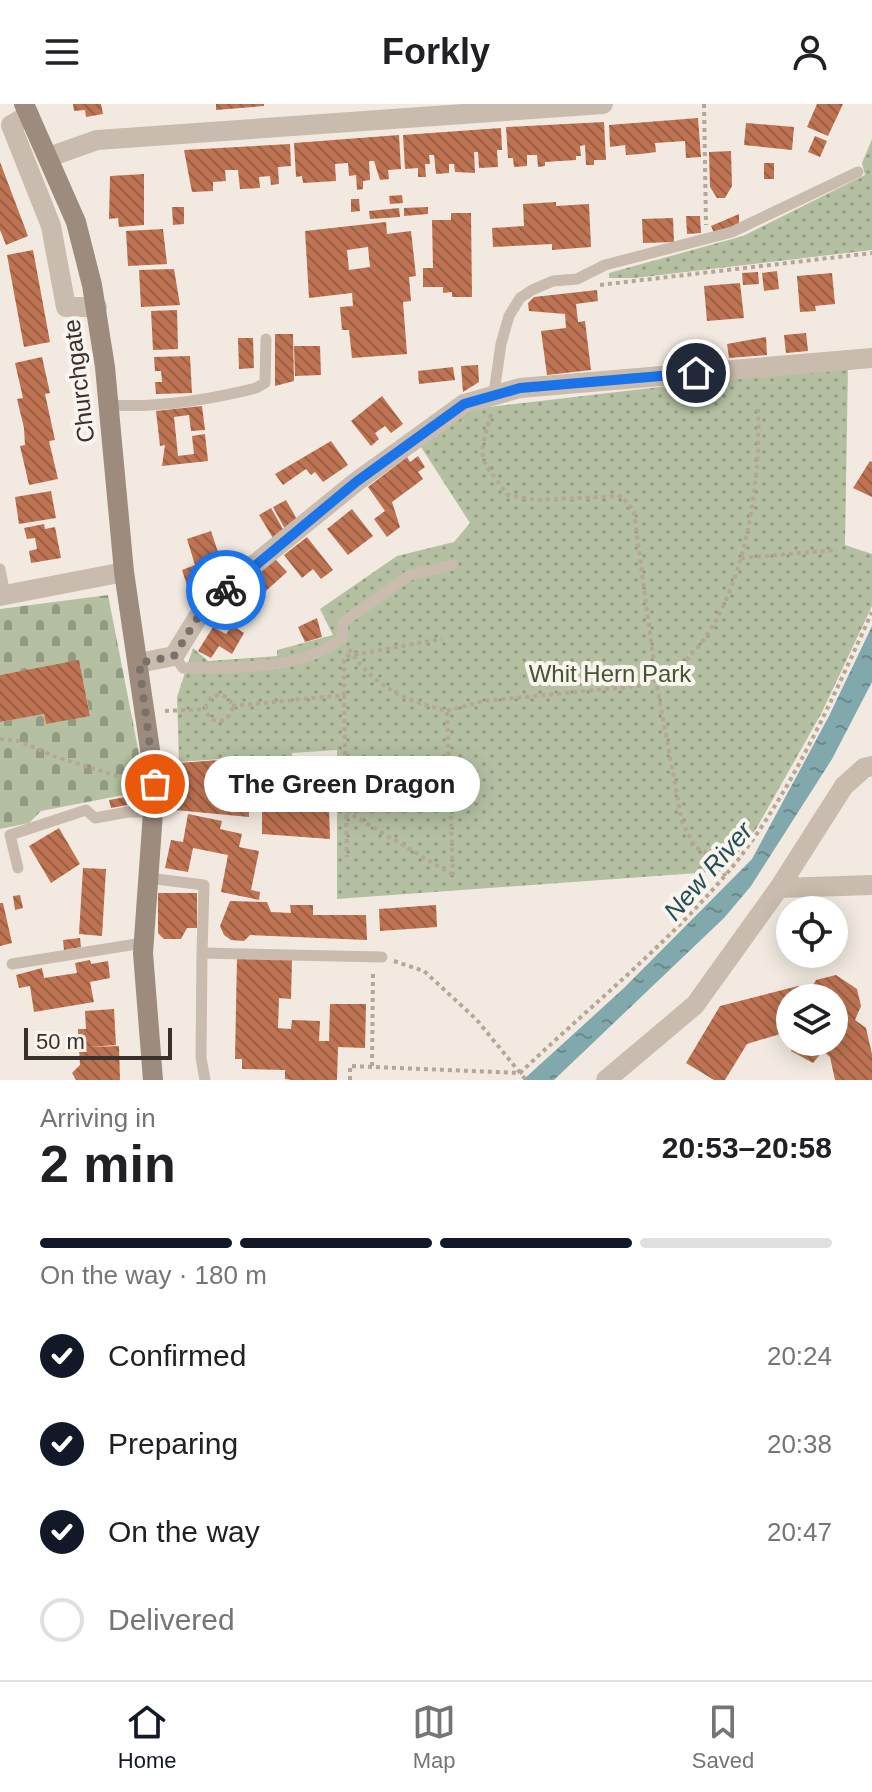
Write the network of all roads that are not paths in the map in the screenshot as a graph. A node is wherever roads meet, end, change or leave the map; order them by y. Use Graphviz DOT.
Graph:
graph roads {
  1 [pos="603,104"];
  2 [pos="26,110"];
  3 [pos="5,127"];
  4 [pos="49,157"];
  5 [pos="858,172"];
  6 [pos="97,307"];
  7 [pos="266,339"];
  8 [pos="872,358"];
  9 [pos="494,393"];
  10 [pos="109,405"];
  11 [pos="453,565"];
  12 [pos="0,569"];
  13 [pos="124,572"];
  14 [pos="2,595"];
  15 [pos="174,656"];
  16 [pos="139,663"];
  17 [pos="872,766"];
  18 [pos="154,812"];
  19 [pos="18,868"];
  20 [pos="148,878"];
  21 [pos="872,885"];
  22 [pos="779,888"];
  23 [pos="143,943"];
  24 [pos="202,953"];
  25 [pos="378,957"];
  26 [pos="12,964"];
  27 [pos="153,1080"];
  28 [pos="205,1080"];
  29 [pos="606,1080"];
  1 -- 4 [label="street"];
  2 -- 3 [label="street"];
  2 -- 4 [label="street, Churchgate"];
  3 -- 6 [label="street"];
  4 -- 6 [label="street, Churchgate"];
  5 -- 9 [label="lane"];
  6 -- 10 [label="street, Churchgate"];
  7 -- 10 [label="lane"];
  8 -- 9 [label="street"];
  9 -- 15 [label="street"];
  10 -- 13 [label="street, Churchgate"];
  11 -- 15 [label="lane"];
  12 -- 14 [label="lane"];
  13 -- 14 [label="street"];
  13 -- 16 [label="street, Churchgate"];
  15 -- 16 [label="street"];
  16 -- 18 [label="street, Churchgate"];
  17 -- 22 [label="street"];
  18 -- 19 [label="lane"];
  18 -- 20 [label="street, Churchgate"];
  20 -- 23 [label="street, Churchgate"];
  20 -- 24 [label="lane"];
  21 -- 22 [label="street"];
  22 -- 29 [label="street"];
  23 -- 26 [label="lane"];
  23 -- 27 [label="street, Churchgate"];
  24 -- 25 [label="lane"];
  24 -- 28 [label="lane"];
}
